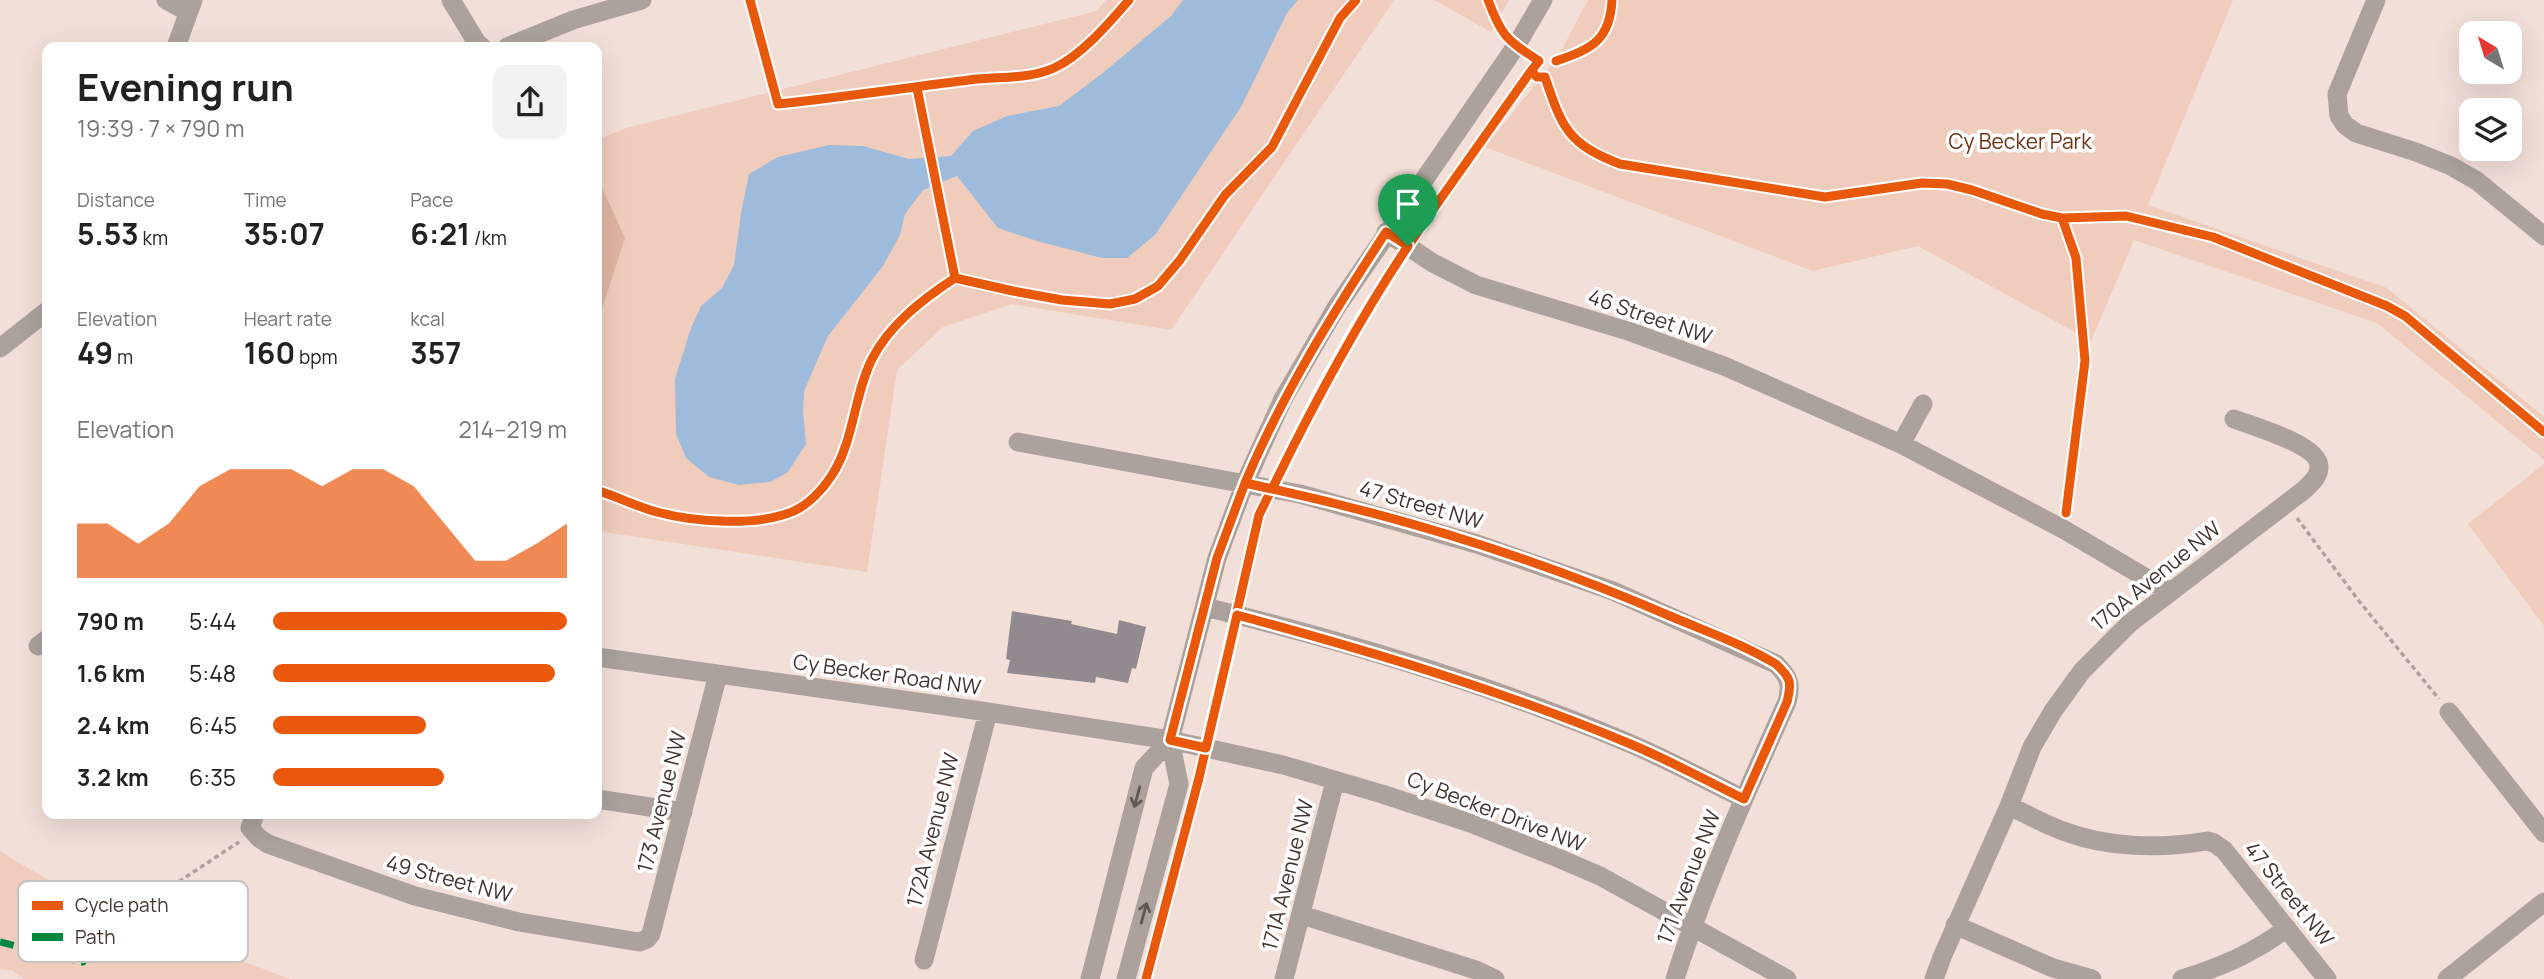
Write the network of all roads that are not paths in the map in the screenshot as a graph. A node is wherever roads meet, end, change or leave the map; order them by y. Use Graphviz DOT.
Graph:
graph roads {
  1 [pos="166,0"];
  2 [pos="452,0"];
  3 [pos="642,0"];
  4 [pos="1543,0"];
  5 [pos="2376,0"];
  6 [pos="190,6"];
  7 [pos="178,42"];
  8 [pos="476,42"];
  9 [pos="519,42"];
  10 [pos="2542,231"];
  11 [pos="1386,232"];
  12 [pos="42,315"];
  13 [pos="0,348"];
  14 [pos="1923,404"];
  15 [pos="2234,419"];
  16 [pos="1018,442"];
  17 [pos="1901,444"];
  18 [pos="1245,483"];
  19 [pos="2170,592"];
  20 [pos="1205,607"];
  21 [pos="602,658"];
  22 [pos="718,674"];
  23 [pos="1789,676"];
  24 [pos="988,712"];
  25 [pos="2449,712"];
  26 [pos="1170,740"];
  27 [pos="1335,781"];
  28 [pos="1744,799"];
  29 [pos="602,800"];
  30 [pos="2009,806"];
  31 [pos="683,812"];
  32 [pos="252,825"];
  33 [pos="2544,833"];
  34 [pos="2544,902"];
  35 [pos="1302,915"];
  36 [pos="1692,925"];
  37 [pos="1955,925"];
  38 [pos="2287,928"];
  39 [pos="647,939"];
  40 [pos="924,960"];
  41 [pos="1090,979"];
  42 [pos="1126,979"];
  43 [pos="1284,979"];
  44 [pos="1495,979"];
  45 [pos="1675,979"];
  46 [pos="1787,979"];
  47 [pos="1934,979"];
  48 [pos="2092,979"];
  49 [pos="2182,979"];
  50 [pos="2327,979"];
  51 [pos="2447,979"];
  1 -- 6 [label="street"];
  2 -- 8 [label="street"];
  3 -- 9 [label="street"];
  4 -- 11 [label="street"];
  5 -- 10 [label="street"];
  6 -- 7 [label="street"];
  11 -- 17 [label="street, 46 Street NW"];
  11 -- 18 [label="street"];
  12 -- 13 [label="street"];
  14 -- 17 [label="street"];
  15 -- 19 [label="street, 170A Avenue NW"];
  16 -- 18 [label="street, 47 Street NW"];
  17 -- 19 [label="street, 46 Street NW"];
  18 -- 20 [label="street"];
  18 -- 23 [label="street, 47 Street NW"];
  19 -- 30 [label="street, 170A Avenue NW"];
  20 -- 26 [label="street"];
  20 -- 28 [label="street"];
  21 -- 22 [label="street, Cy Becker Road NW"];
  22 -- 24 [label="street, Cy Becker Road NW"];
  22 -- 31 [label="street, 173 Avenue NW"];
  23 -- 28 [label="street, 171 Avenue NW"];
  24 -- 26 [label="street, Cy Becker Road NW"];
  24 -- 40 [label="street, 172A Avenue NW"];
  25 -- 33 [label="street"];
  26 -- 27 [label="street, Cy Becker Drive NW"];
  26 -- 41 [label="street, one-way"];
  42 -- 26 [label="street, one-way"];
  27 -- 35 [label="street, 171A Avenue NW"];
  27 -- 36 [label="street, Cy Becker Drive NW"];
  28 -- 36 [label="street, 171 Avenue NW"];
  29 -- 31 [label="street"];
  30 -- 37 [label="street, 170A Avenue NW"];
  30 -- 38 [label="street, 47 Street NW"];
  31 -- 39 [label="street, 173 Avenue NW"];
  32 -- 39 [label="street, 49 Street NW"];
  34 -- 51 [label="street"];
  35 -- 43 [label="street, 171A Avenue NW"];
  35 -- 44 [label="street"];
  36 -- 45 [label="street, 171 Avenue NW"];
  36 -- 46 [label="street, Cy Becker Drive NW"];
  37 -- 47 [label="street, 170A Avenue NW"];
  37 -- 48 [label="street"];
  38 -- 49 [label="street"];
  38 -- 50 [label="street, 47 Street NW"];
}
